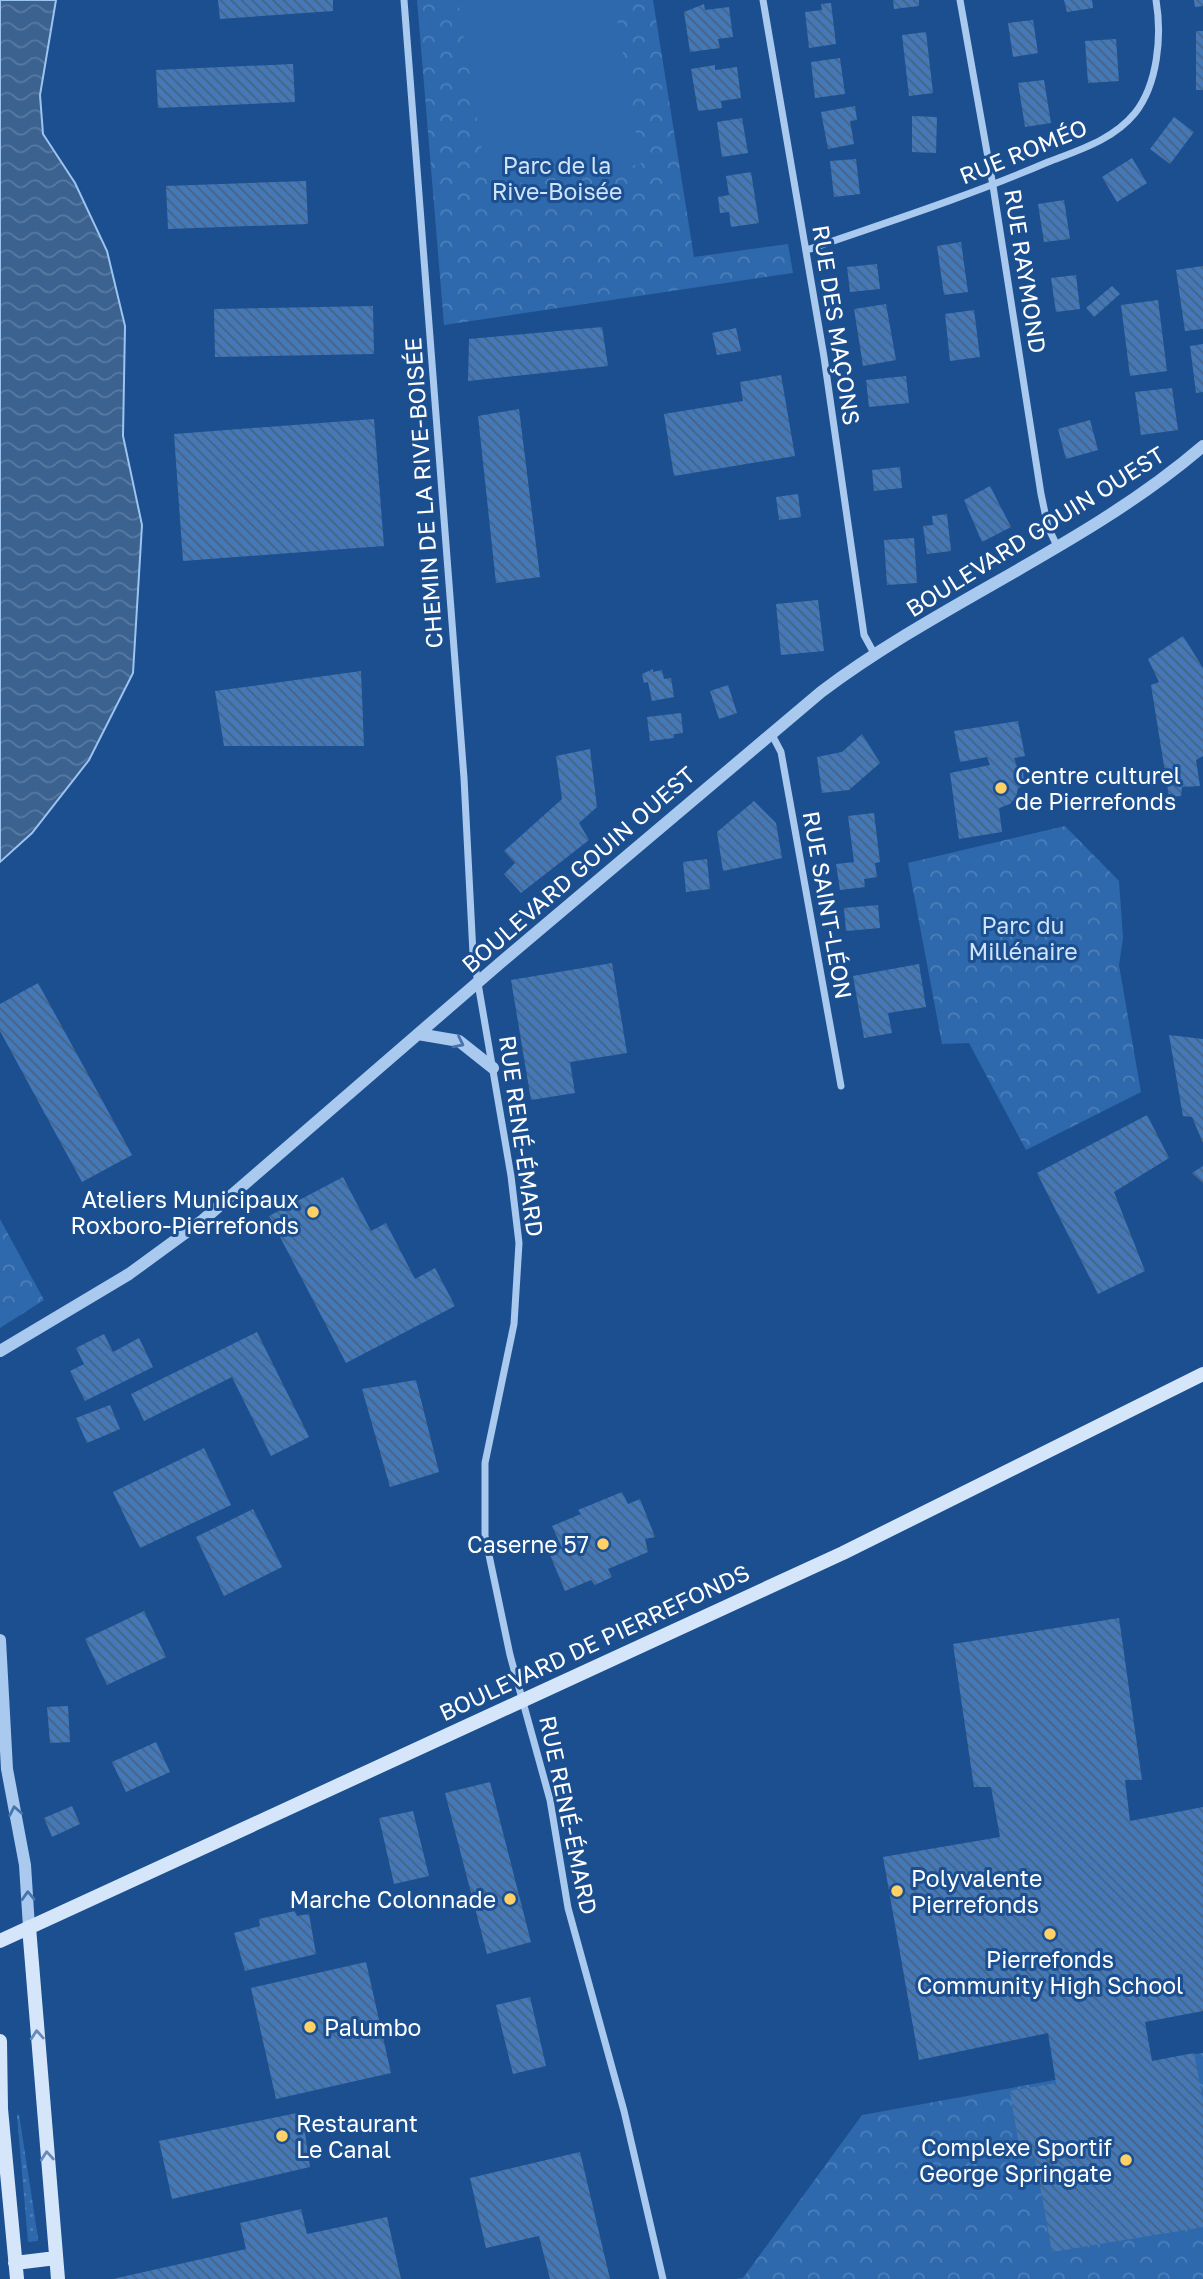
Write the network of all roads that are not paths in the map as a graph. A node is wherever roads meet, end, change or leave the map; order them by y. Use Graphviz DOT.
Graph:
graph roads {
  1 [pos="404,0"];
  2 [pos="763,0"];
  3 [pos="960,0"];
  4 [pos="1156,0"];
  5 [pos="993,186"];
  6 [pos="807,250"];
  7 [pos="1203,446"];
  8 [pos="1057,546"];
  9 [pos="875,654"];
  10 [pos="771,733"];
  11 [pos="478,982"];
  12 [pos="418,1034"];
  13 [pos="493,1068"];
  14 [pos="841,1086"];
  15 [pos="0,1352"];
  16 [pos="1203,1374"];
  17 [pos="0,1640"];
  18 [pos="524,1699"];
  19 [pos="29,1927"];
  20 [pos="0,1941"];
  21 [pos="0,2041"];
  22 [pos="0,2108"];
  23 [pos="56,2258"];
  24 [pos="15,2263"];
  25 [pos="17,2279"];
  26 [pos="58,2279"];
  27 [pos="663,2279"];
  1 -- 11 [label="street, CHEMIN DE LA RIVE-BOISÉE"];
  2 -- 6 [label="street, RUE DES MAÇONS"];
  3 -- 5 [label="street, RUE RAYMOND"];
  4 -- 5 [label="street, RUE ROMÉO"];
  5 -- 6 [label="street, RUE ROMÉO"];
  5 -- 8 [label="street, RUE RAYMOND"];
  6 -- 9 [label="street, RUE DES MAÇONS"];
  7 -- 8 [label="street, BOULEVARD GOUIN OUEST"];
  8 -- 9 [label="street, BOULEVARD GOUIN OUEST"];
  9 -- 10 [label="street, BOULEVARD GOUIN OUEST"];
  10 -- 11 [label="street, BOULEVARD GOUIN OUEST"];
  10 -- 14 [label="street, RUE SAINT-LÉON"];
  11 -- 12 [label="street, BOULEVARD GOUIN OUEST"];
  11 -- 13 [label="street, RUE RENÉ-ÉMARD"];
  12 -- 13 [label="street, one-way"];
  12 -- 15 [label="street, BOULEVARD GOUIN OUEST"];
  13 -- 18 [label="street, RUE RENÉ-ÉMARD"];
  16 -- 18 [label="main road, BOULEVARD DE PIERREFONDS"];
  19 -- 17 [label="street, one-way"];
  18 -- 19 [label="main road, BOULEVARD DE PIERREFONDS"];
  18 -- 27 [label="street, RUE RENÉ-ÉMARD"];
  19 -- 20 [label="main road, BOULEVARD DE PIERREFONDS"];
  23 -- 19 [label="main road, one-way"];
  21 -- 22 [label="main road"];
  22 -- 24 [label="main road"];
  23 -- 24 [label="main road"];
  23 -- 26 [label="main road"];
  24 -- 25 [label="main road"];
}
